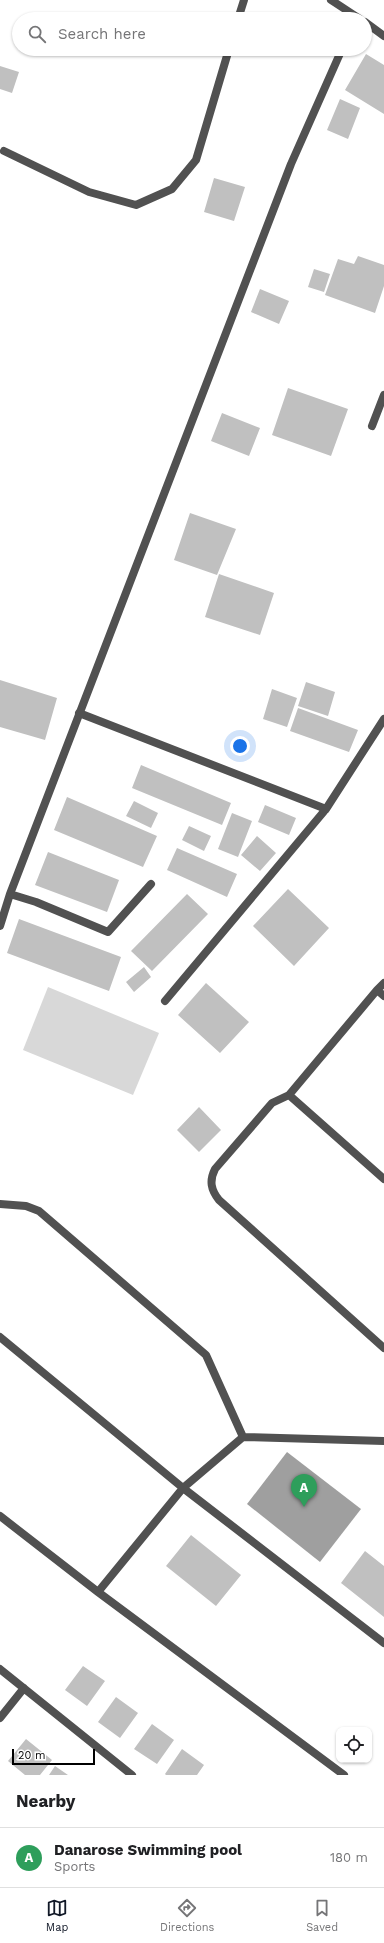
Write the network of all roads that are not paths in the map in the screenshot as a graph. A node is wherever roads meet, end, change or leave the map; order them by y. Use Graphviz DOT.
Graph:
graph roads {
  1 [pos="244,0"];
  2 [pos="331,0"];
  3 [pos="240,12"];
  4 [pos="348,12"];
  5 [pos="372,27"];
  6 [pos="384,36"];
  7 [pos="227,56"];
  8 [pos="339,56"];
  9 [pos="4,151"];
  10 [pos="384,395"];
  11 [pos="372,426"];
  12 [pos="79,713"];
  13 [pos="384,718"];
  14 [pos="326,809"];
  15 [pos="151,884"];
  16 [pos="10,894"];
  17 [pos="0,926"];
  18 [pos="384,983"];
  19 [pos="377,990"];
  20 [pos="384,996"];
  21 [pos="165,1001"];
  22 [pos="289,1095"];
  23 [pos="384,1179"];
  24 [pos="0,1204"];
  25 [pos="0,1337"];
  26 [pos="384,1348"];
  27 [pos="243,1437"];
  28 [pos="384,1441"];
  29 [pos="183,1488"];
  30 [pos="0,1516"];
  31 [pos="98,1592"];
  32 [pos="384,1643"];
  33 [pos="0,1669"];
  34 [pos="24,1688"];
  35 [pos="0,1718"];
  36 [pos="132,1775"];
  37 [pos="344,1775"];
  1 -- 3 [label="street"];
  2 -- 4 [label="street"];
  5 -- 6 [label="street"];
  7 -- 9 [label="street"];
  8 -- 12 [label="street"];
  10 -- 11 [label="street"];
  12 -- 14 [label="street"];
  12 -- 16 [label="street"];
  13 -- 14 [label="street"];
  14 -- 21 [label="street"];
  15 -- 16 [label="street"];
  16 -- 17 [label="street"];
  18 -- 19 [label="street"];
  19 -- 20 [label="street"];
  19 -- 22 [label="street"];
  22 -- 23 [label="street"];
  22 -- 26 [label="street"];
  24 -- 27 [label="street"];
  25 -- 29 [label="street"];
  27 -- 28 [label="street"];
  27 -- 29 [label="street"];
  29 -- 31 [label="street"];
  29 -- 32 [label="street"];
  30 -- 31 [label="street"];
  31 -- 37 [label="street"];
  33 -- 34 [label="street"];
  34 -- 35 [label="street"];
  34 -- 36 [label="street"];
}
